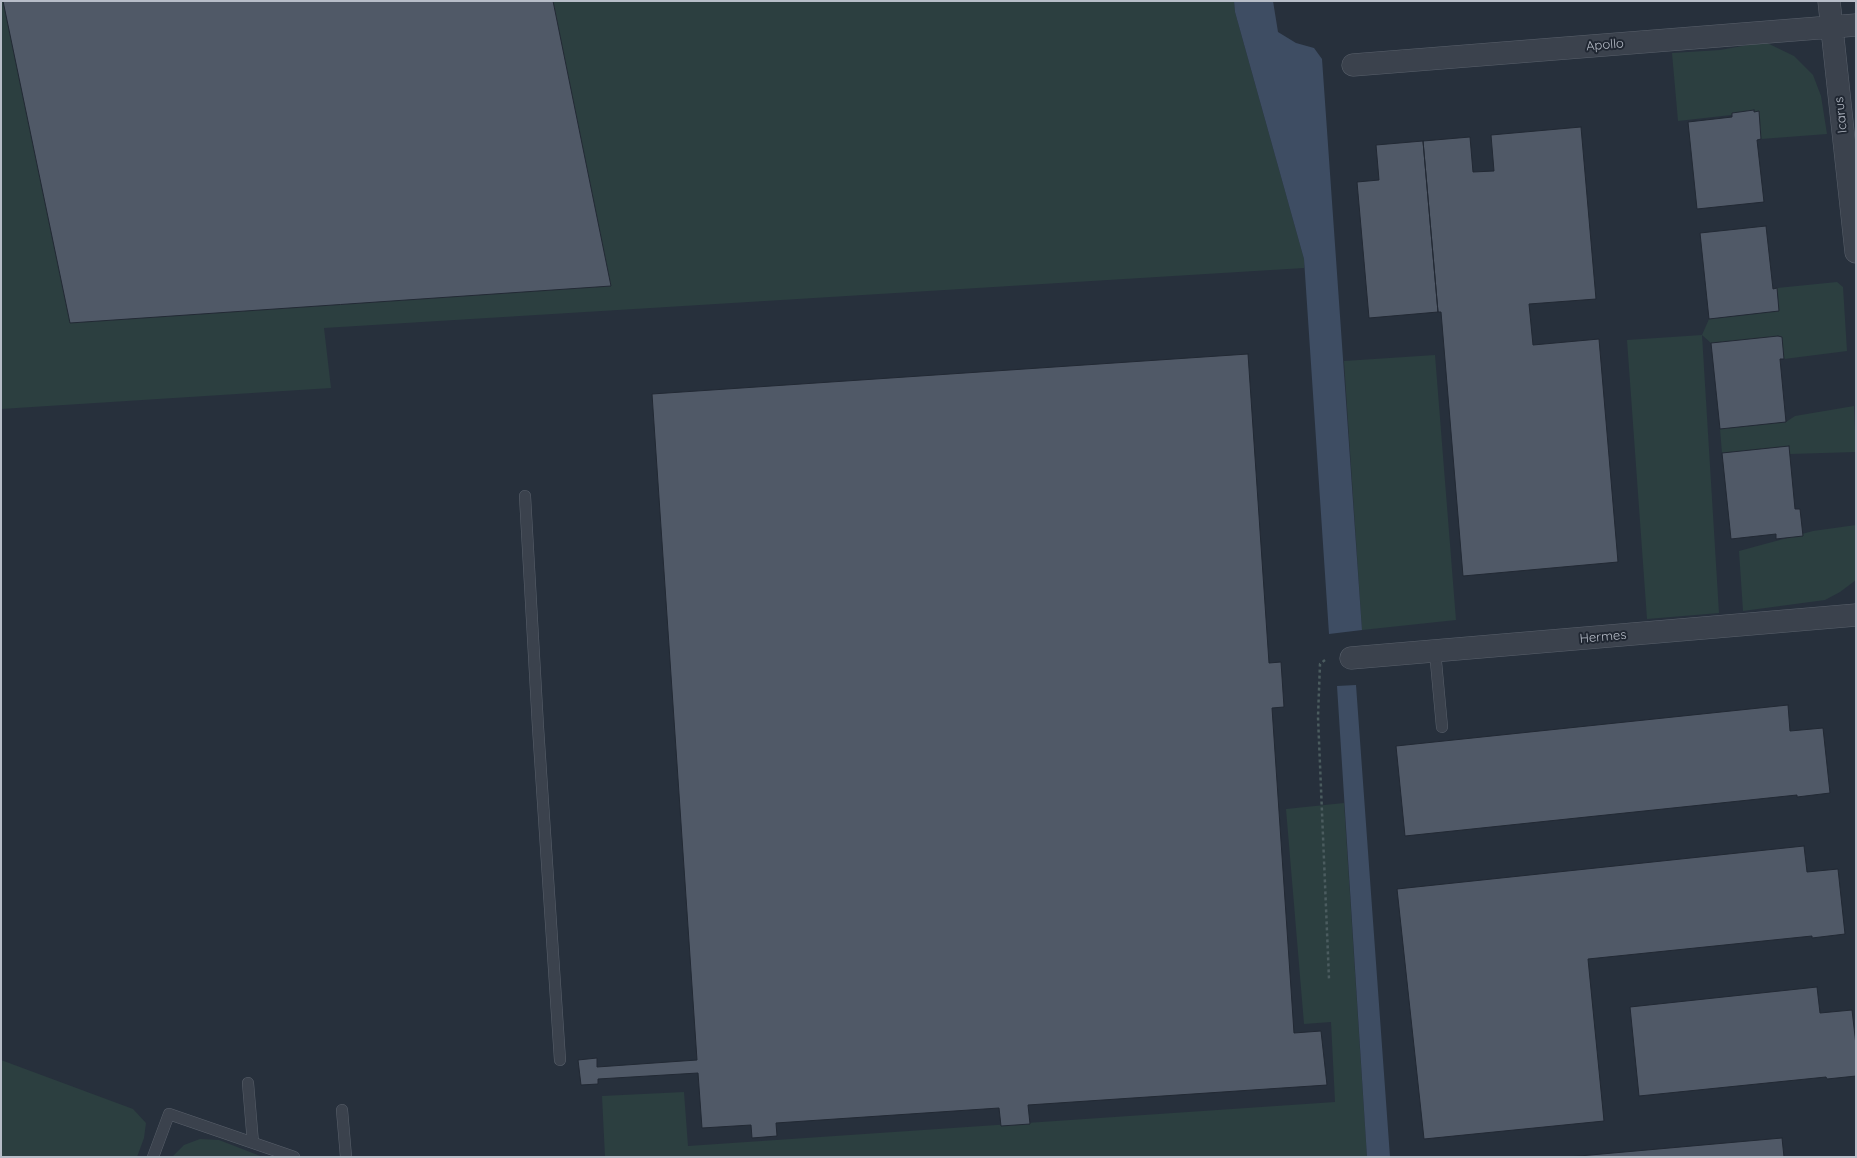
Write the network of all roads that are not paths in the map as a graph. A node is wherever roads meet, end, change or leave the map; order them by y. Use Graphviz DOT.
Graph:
graph roads {
  1 [pos="1829,1"];
  2 [pos="1856,25"];
  3 [pos="1832,27"];
  4 [pos="1353,65"];
  5 [pos="1856,252"];
  6 [pos="526,496"];
  7 [pos="1856,615"];
  8 [pos="1435,651"];
  9 [pos="1351,658"];
  10 [pos="1442,727"];
  11 [pos="560,1060"];
  12 [pos="248,1084"];
  13 [pos="342,1110"];
  14 [pos="253,1143"];
  15 [pos="153,1157"];
  16 [pos="294,1157"];
  17 [pos="346,1157"];
  1 -- 3 [label="street, Icarus"];
  2 -- 3 [label="street, Apollo"];
  3 -- 4 [label="street, Apollo"];
  3 -- 5 [label="street, Icarus"];
  6 -- 11 [label="lane"];
  7 -- 8 [label="street, Hermes"];
  8 -- 9 [label="street, Hermes"];
  8 -- 10 [label="lane"];
  12 -- 14 [label="lane"];
  13 -- 17 [label="lane"];
  14 -- 15 [label="lane"];
  14 -- 16 [label="lane"];
}
